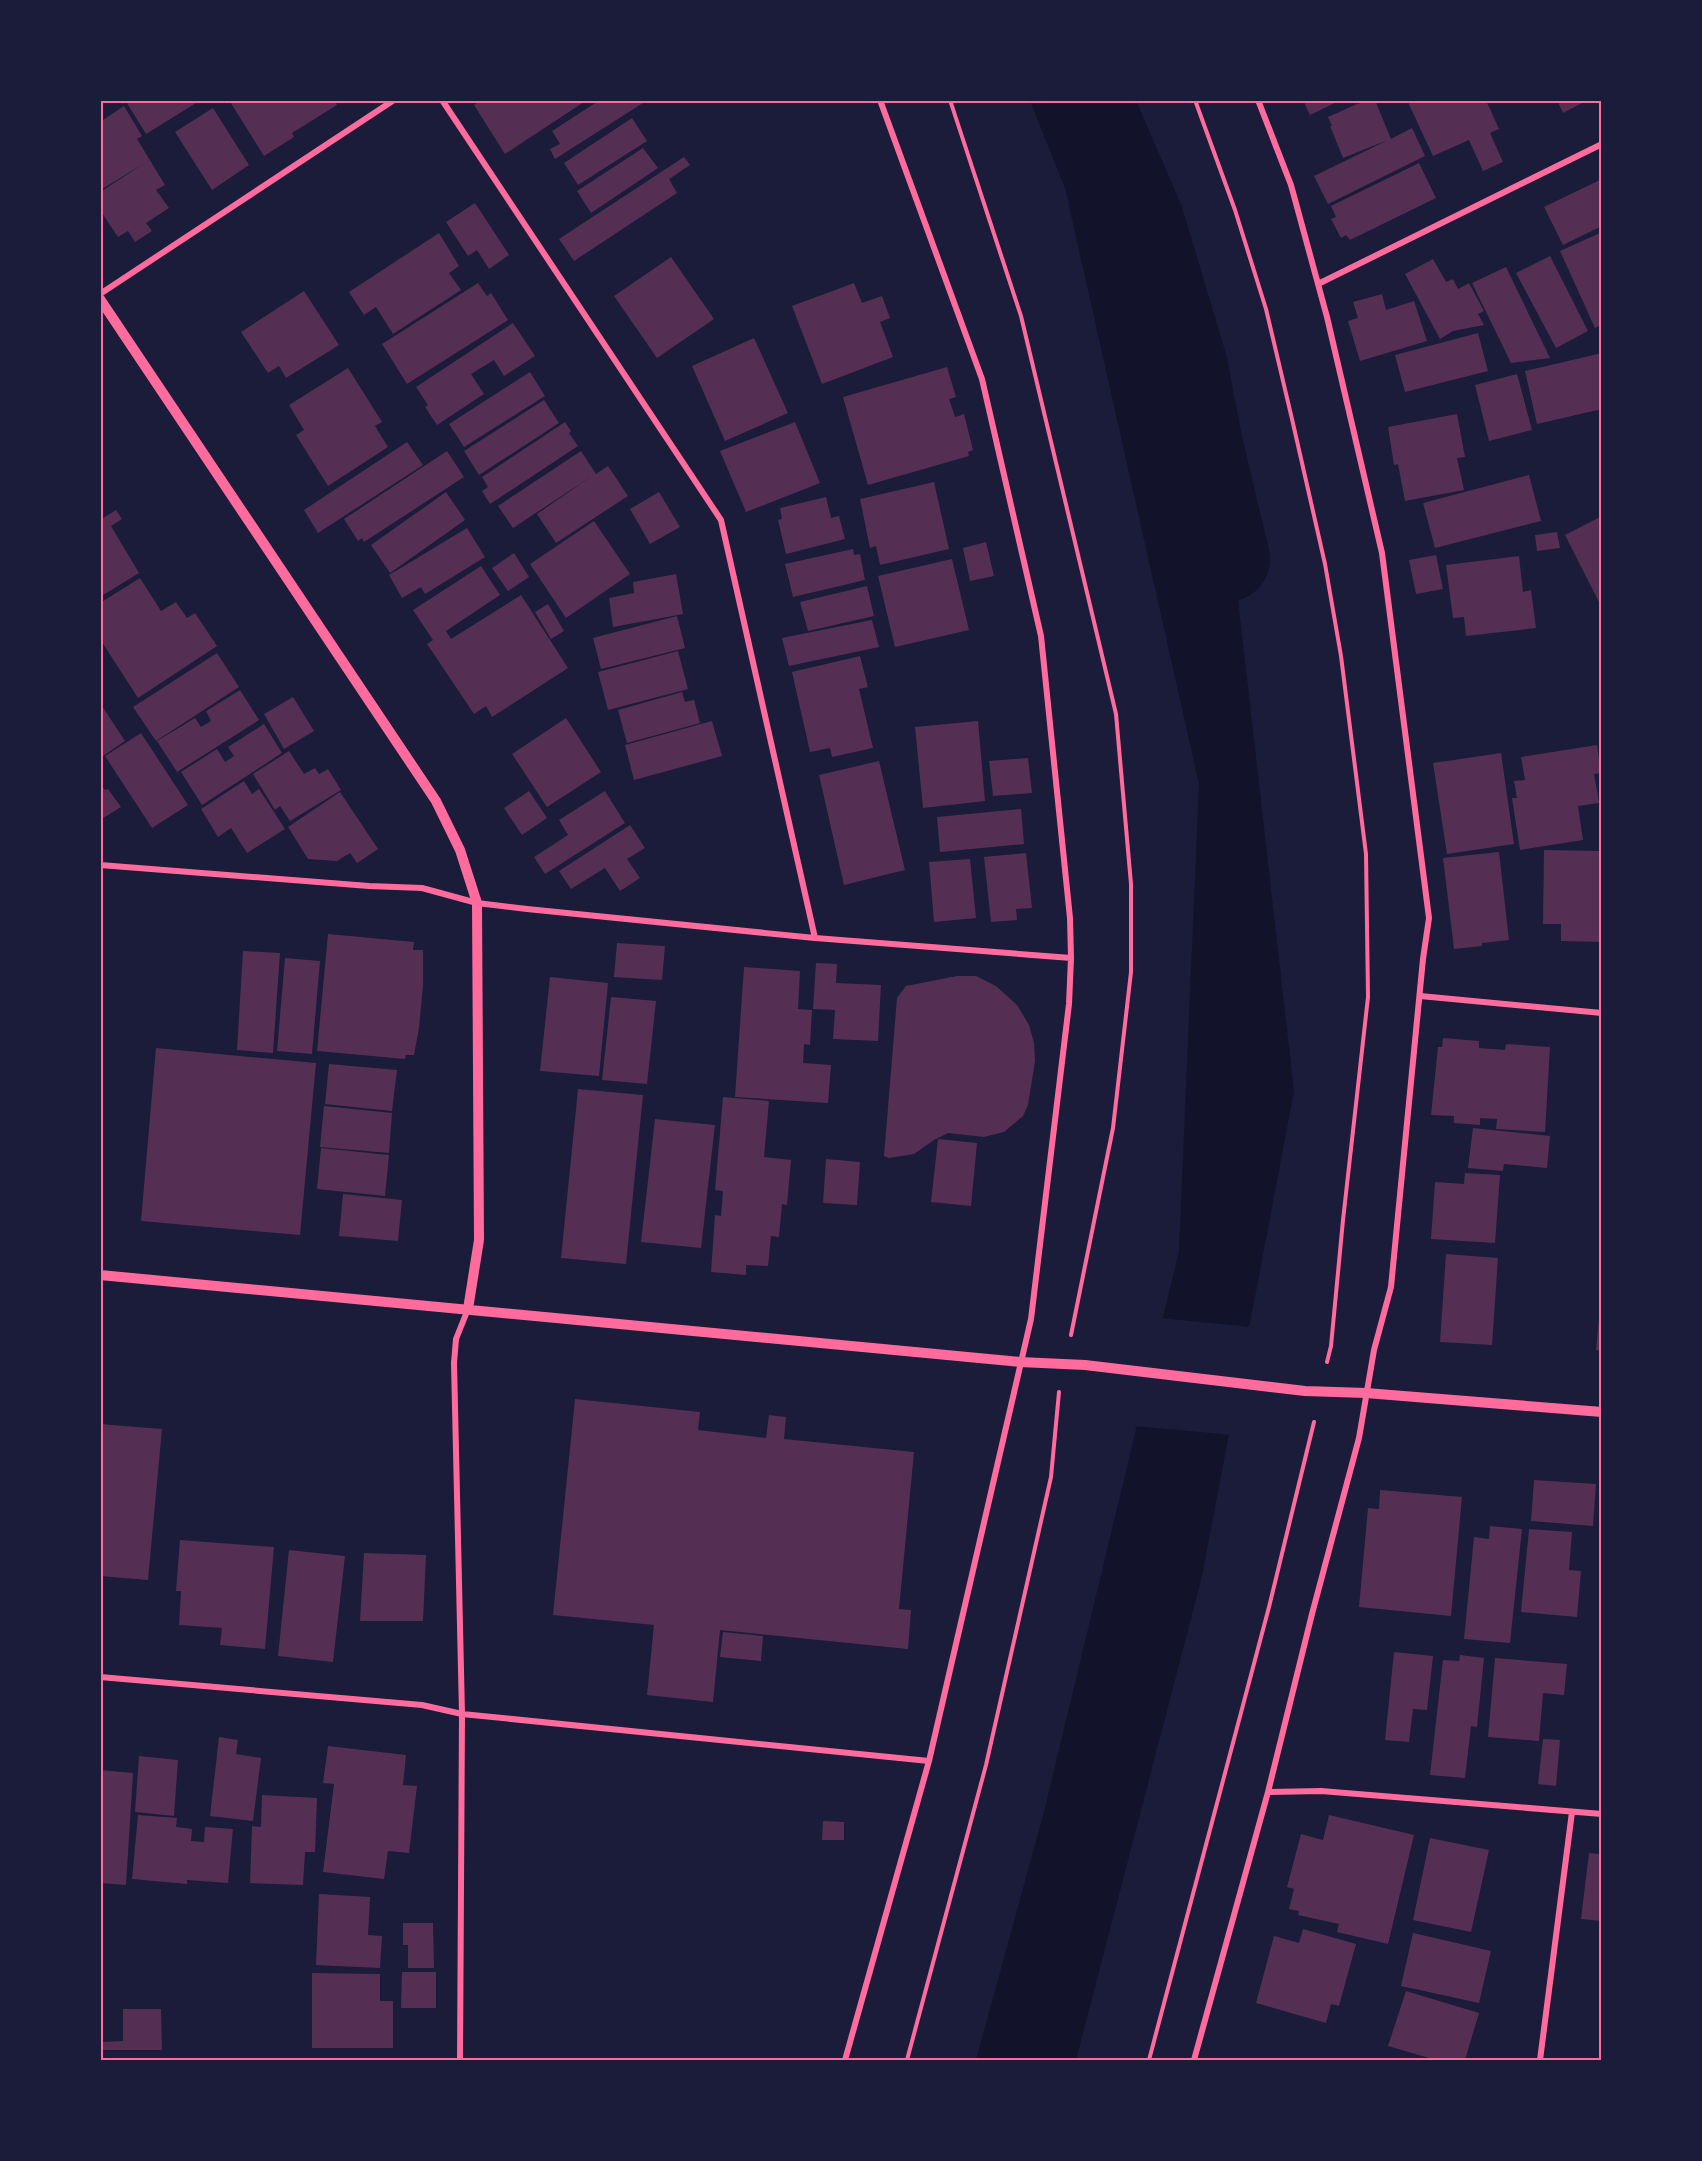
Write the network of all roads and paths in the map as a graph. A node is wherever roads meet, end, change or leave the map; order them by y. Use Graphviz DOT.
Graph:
graph roads {
  1 [pos="394,100"];
  2 [pos="442,100"];
  3 [pos="880,100"];
  4 [pos="1195,100"];
  5 [pos="1258,100"];
  6 [pos="1602,144"];
  7 [pos="1318,284"];
  8 [pos="100,294"];
  9 [pos="100,299"];
  10 [pos="100,865"];
  11 [pos="477,903"];
  12 [pos="815,938"];
  13 [pos="1071,958"];
  14 [pos="1420,996"];
  15 [pos="1602,1013"];
  16 [pos="100,1275"];
  17 [pos="468,1309"];
  18 [pos="1020,1362"];
  19 [pos="1326,1367"];
  20 [pos="1366,1393"];
  21 [pos="1602,1412"];
  22 [pos="1314,1421"];
  23 [pos="100,1677"];
  24 [pos="462,1714"];
  25 [pos="929,1761"];
  26 [pos="1268,1792"];
  27 [pos="1572,1812"];
  28 [pos="1602,1814"];
  29 [pos="460,2061"];
  30 [pos="844,2061"];
  31 [pos="1149,2061"];
  32 [pos="1194,2061"];
  33 [pos="1540,2061"];
  1 -- 8 [label="street"];
  2 -- 12 [label="street"];
  3 -- 13 [label="street"];
  4 -- 19 [label="path"];
  5 -- 7 [label="street"];
  6 -- 7 [label="street"];
  7 -- 14 [label="street"];
  9 -- 11 [label="street"];
  10 -- 11 [label="street"];
  11 -- 12 [label="street"];
  11 -- 17 [label="street"];
  12 -- 13 [label="street"];
  13 -- 18 [label="street"];
  14 -- 15 [label="street"];
  14 -- 20 [label="street"];
  16 -- 17 [label="street"];
  17 -- 18 [label="street"];
  17 -- 24 [label="street"];
  18 -- 20 [label="street"];
  18 -- 25 [label="street"];
  20 -- 21 [label="street"];
  20 -- 26 [label="street"];
  22 -- 31 [label="path"];
  23 -- 24 [label="street"];
  24 -- 25 [label="street"];
  24 -- 29 [label="street"];
  25 -- 30 [label="street"];
  26 -- 27 [label="street"];
  26 -- 32 [label="street"];
  27 -- 28 [label="street"];
  27 -- 33 [label="street"];
}
